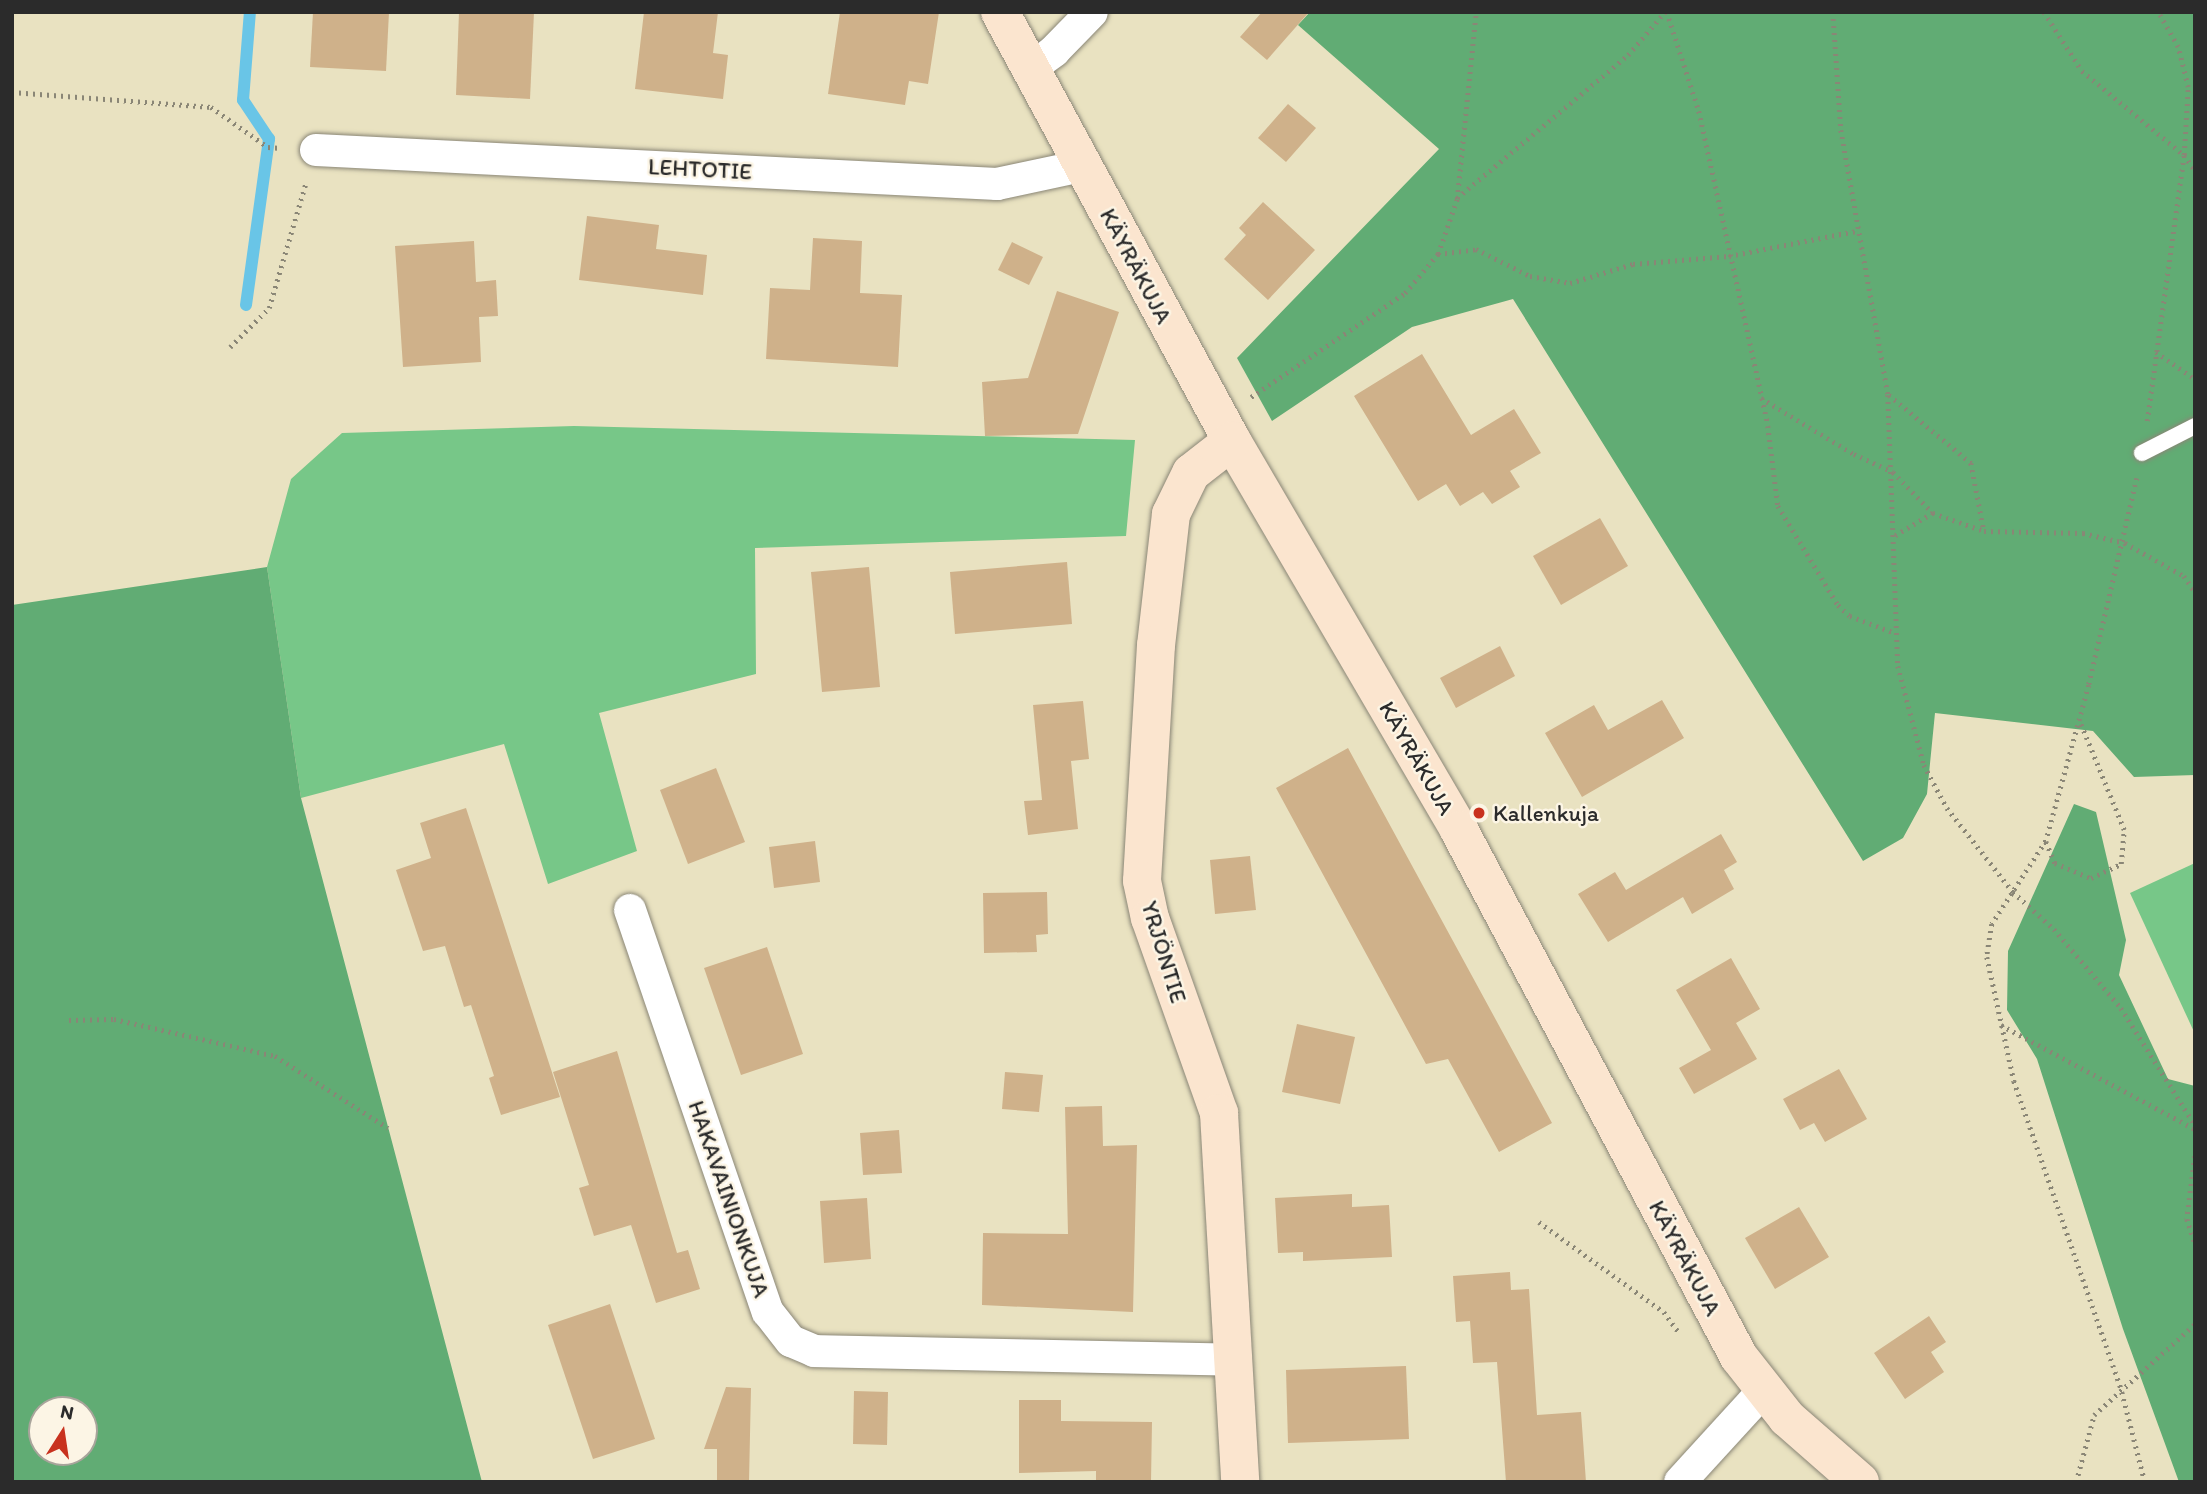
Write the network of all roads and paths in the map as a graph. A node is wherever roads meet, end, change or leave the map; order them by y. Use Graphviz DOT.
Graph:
graph roads {
  1 [pos="1000,12"];
  2 [pos="1092,12"];
  3 [pos="1476,12"];
  4 [pos="1666,12"];
  5 [pos="1833,12"];
  6 [pos="2043,12"];
  7 [pos="2158,12"];
  8 [pos="1031,68"];
  9 [pos="12,92"];
  10 [pos="316,150"];
  11 [pos="2184,155"];
  12 [pos="1082,166"];
  13 [pos="2195,170"];
  14 [pos="1457,199"];
  15 [pos="1857,231"];
  16 [pos="1438,254"];
  17 [pos="1729,256"];
  18 [pos="230,346"];
  19 [pos="2156,352"];
  20 [pos="2195,379"];
  21 [pos="1888,395"];
  22 [pos="1761,398"];
  23 [pos="1241,403"];
  24 [pos="2195,426"];
  25 [pos="1232,441"];
  26 [pos="2142,453"];
  27 [pos="1893,472"];
  28 [pos="1933,513"];
  29 [pos="1984,531"];
  30 [pos="1895,536"];
  31 [pos="2125,543"];
  32 [pos="2195,592"];
  33 [pos="1895,633"];
  34 [pos="2079,721"];
  35 [pos="2046,841"];
  36 [pos="2013,892"];
  37 [pos="630,911"];
  38 [pos="69,1020"];
  39 [pos="2001,1025"];
  40 [pos="2195,1127"];
  41 [pos="388,1128"];
  42 [pos="2195,1156"];
  43 [pos="1539,1222"];
  44 [pos="2195,1244"];
  45 [pos="1664,1312"];
  46 [pos="2195,1324"];
  47 [pos="1232,1360"];
  48 [pos="1764,1390"];
  49 [pos="2123,1392"];
  50 [pos="1240,1482"];
  51 [pos="1680,1482"];
  52 [pos="1860,1482"];
  53 [pos="2076,1482"];
  54 [pos="2145,1482"];
  1 -- 8 [label="street, KÄYRÄKUJA"];
  2 -- 8 [label="street"];
  3 -- 14 [label="path"];
  4 -- 14 [label="path"];
  4 -- 17 [label="path"];
  5 -- 15 [label="path"];
  6 -- 11 [label="path"];
  7 -- 11 [label="path"];
  8 -- 12 [label="street, KÄYRÄKUJA"];
  9 -- 10 [label="path"];
  10 -- 12 [label="street, LEHTOTIE"];
  10 -- 18 [label="path"];
  11 -- 13 [label="path"];
  11 -- 19 [label="path"];
  12 -- 25 [label="street, KÄYRÄKUJA"];
  14 -- 16 [label="path"];
  15 -- 17 [label="path"];
  15 -- 21 [label="path"];
  16 -- 17 [label="path"];
  16 -- 23 [label="path"];
  17 -- 22 [label="path"];
  19 -- 20 [label="path"];
  19 -- 26 [label="path"];
  21 -- 27 [label="path"];
  21 -- 29 [label="path"];
  22 -- 27 [label="path"];
  22 -- 33 [label="path"];
  24 -- 26 [label="lane"];
  25 -- 47 [label="street, YRJÖNTIE"];
  25 -- 48 [label="street, KÄYRÄKUJA"];
  26 -- 31 [label="path"];
  27 -- 28 [label="path"];
  27 -- 30 [label="path"];
  28 -- 29 [label="path"];
  28 -- 30 [label="path"];
  29 -- 31 [label="path"];
  30 -- 33 [label="path"];
  31 -- 32 [label="path"];
  31 -- 34 [label="path"];
  33 -- 36 [label="path"];
  34 -- 35 [label="path"];
  34 -- 35 [label="path"];
  35 -- 36 [label="path"];
  36 -- 39 [label="path"];
  36 -- 40 [label="path"];
  37 -- 47 [label="street, HAKAVAINIONKUJA"];
  38 -- 41 [label="path"];
  39 -- 40 [label="path"];
  39 -- 49 [label="path"];
  42 -- 44 [label="path"];
  43 -- 45 [label="path"];
  46 -- 49 [label="path"];
  47 -- 50 [label="street, YRJÖNTIE"];
  48 -- 51 [label="street"];
  48 -- 52 [label="street, KÄYRÄKUJA"];
  49 -- 53 [label="path"];
  49 -- 54 [label="path"];
}
